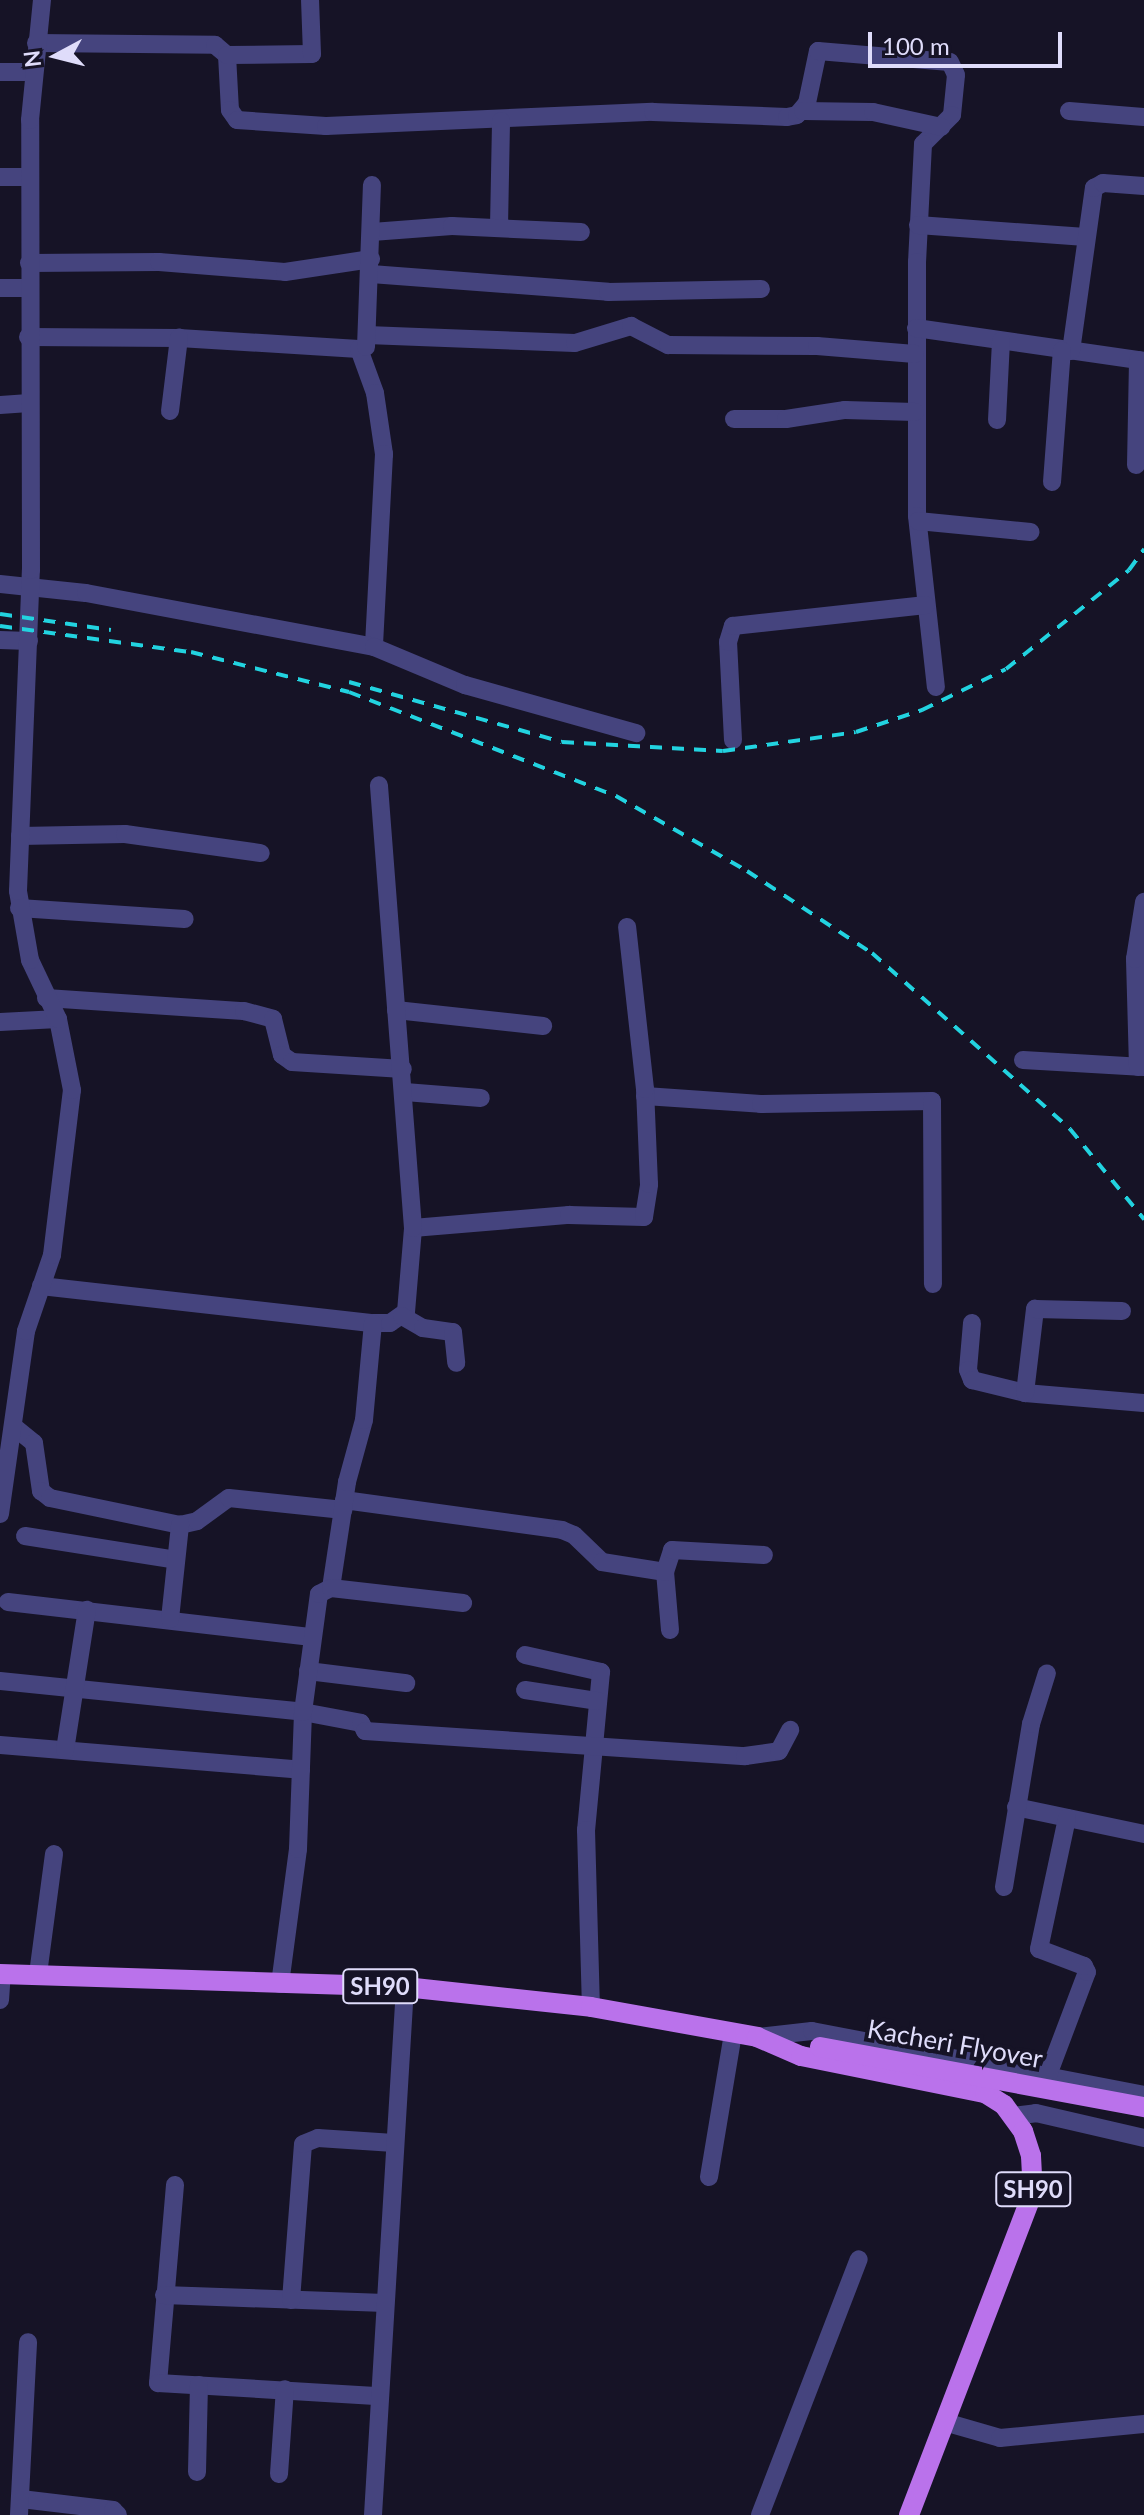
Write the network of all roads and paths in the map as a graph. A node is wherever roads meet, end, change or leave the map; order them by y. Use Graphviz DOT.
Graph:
graph roads {
  1 [pos="42,0"];
  2 [pos="310,0"];
  3 [pos="36,43"];
  4 [pos="227,55"];
  5 [pos="0,72"];
  6 [pos="33,72"];
  7 [pos="803,111"];
  8 [pos="1069,111"];
  9 [pos="1144,117"];
  10 [pos="501,121"];
  11 [pos="941,127"];
  12 [pos="0,177"];
  13 [pos="29,177"];
  14 [pos="372,185"];
  15 [pos="1144,186"];
  16 [pos="918,225"];
  17 [pos="499,227"];
  18 [pos="372,232"];
  19 [pos="581,232"];
  20 [pos="1086,237"];
  21 [pos="29,263"];
  22 [pos="371,266"];
  23 [pos="0,288"];
  24 [pos="29,288"];
  25 [pos="761,289"];
  26 [pos="916,328"];
  27 [pos="367,335"];
  28 [pos="28,337"];
  29 [pos="179,338"];
  30 [pos="1001,341"];
  31 [pos="1067,350"];
  32 [pos="915,354"];
  33 [pos="366,357"];
  34 [pos="1141,360"];
  35 [pos="29,403"];
  36 [pos="0,405"];
  37 [pos="170,411"];
  38 [pos="915,412"];
  39 [pos="734,419"];
  40 [pos="997,420"];
  41 [pos="1136,465"];
  42 [pos="1052,482"];
  43 [pos="918,521"];
  44 [pos="1030,532"];
  45 [pos="0,584"];
  46 [pos="30,592"];
  47 [pos="926,605"];
  48 [pos="0,640"];
  49 [pos="29,641"];
  50 [pos="374,647"];
  51 [pos="936,687"];
  52 [pos="636,733"];
  53 [pos="733,740"];
  54 [pos="379,785"];
  55 [pos="20,836"];
  56 [pos="261,853"];
  57 [pos="1144,902"];
  58 [pos="19,908"];
  59 [pos="185,919"];
  60 [pos="627,927"];
  61 [pos="46,998"];
  62 [pos="396,1010"];
  63 [pos="58,1019"];
  64 [pos="0,1022"];
  65 [pos="543,1026"];
  66 [pos="1023,1060"];
  67 [pos="1141,1067"];
  68 [pos="403,1069"];
  69 [pos="405,1092"];
  70 [pos="645,1096"];
  71 [pos="481,1098"];
  72 [pos="413,1228"];
  73 [pos="933,1284"];
  74 [pos="41,1286"];
  75 [pos="1122,1311"];
  76 [pos="402,1316"];
  77 [pos="373,1323"];
  78 [pos="972,1323"];
  79 [pos="456,1363"];
  80 [pos="1025,1393"];
  81 [pos="1144,1403"];
  82 [pos="13,1426"];
  83 [pos="344,1505"];
  84 [pos="0,1514"];
  85 [pos="180,1525"];
  86 [pos="25,1536"];
  87 [pos="764,1555"];
  88 [pos="176,1560"];
  89 [pos="665,1572"];
  90 [pos="331,1588"];
  91 [pos="8,1602"];
  92 [pos="463,1603"];
  93 [pos="87,1610"];
  94 [pos="170,1619"];
  95 [pos="670,1630"];
  96 [pos="312,1637"];
  97 [pos="525,1655"];
  98 [pos="308,1671"];
  99 [pos="1047,1673"];
  100 [pos="0,1681"];
  101 [pos="406,1683"];
  102 [pos="73,1689"];
  103 [pos="525,1690"];
  104 [pos="598,1701"];
  105 [pos="303,1712"];
  106 [pos="790,1730"];
  107 [pos="0,1745"];
  108 [pos="592,1746"];
  109 [pos="65,1750"];
  110 [pos="301,1770"];
  111 [pos="1016,1807"];
  112 [pos="1067,1818"];
  113 [pos="1144,1834"];
  114 [pos="54,1854"];
  115 [pos="1004,1887"];
  116 [pos="1,1974"];
  117 [pos="38,1974"];
  118 [pos="280,1984"];
  119 [pos="405,1987"];
  120 [pos="0,2000"];
  121 [pos="591,2007"];
  122 [pos="733,2033"];
  123 [pos="757,2037"];
  124 [pos="1048,2075"];
  125 [pos="1144,2095"];
  126 [pos="1144,2107"];
  127 [pos="1013,2116"];
  128 [pos="1144,2138"];
  129 [pos="394,2143"];
  130 [pos="709,2177"];
  131 [pos="175,2185"];
  132 [pos="859,2259"];
  133 [pos="164,2295"];
  134 [pos="291,2300"];
  135 [pos="385,2303"];
  136 [pos="28,2342"];
  137 [pos="199,2385"];
  138 [pos="285,2389"];
  139 [pos="380,2396"];
  140 [pos="948,2423"];
  141 [pos="1144,2424"];
  142 [pos="197,2472"];
  143 [pos="279,2474"];
  144 [pos="20,2507"];
  145 [pos="118,2515"];
  146 [pos="373,2515"];
  147 [pos="760,2515"];
  148 [pos="909,2515"];
  1 -- 3 [label="street"];
  2 -- 4 [label="street"];
  3 -- 4 [label="street"];
  3 -- 6 [label="street"];
  4 -- 10 [label="street"];
  5 -- 6 [label="street"];
  6 -- 13 [label="street"];
  7 -- 10 [label="street"];
  7 -- 11 [label="street"];
  7 -- 11 [label="street"];
  8 -- 9 [label="street"];
  10 -- 17 [label="street"];
  11 -- 16 [label="street"];
  12 -- 13 [label="street"];
  13 -- 21 [label="street"];
  14 -- 18 [label="street"];
  15 -- 20 [label="street"];
  16 -- 20 [label="street"];
  16 -- 26 [label="street"];
  17 -- 18 [label="street"];
  17 -- 19 [label="street"];
  18 -- 22 [label="street"];
  20 -- 31 [label="street"];
  21 -- 22 [label="street"];
  21 -- 24 [label="street"];
  22 -- 25 [label="street"];
  22 -- 27 [label="street"];
  23 -- 24 [label="street"];
  24 -- 28 [label="street"];
  26 -- 30 [label="street"];
  26 -- 32 [label="street"];
  27 -- 32 [label="street"];
  27 -- 33 [label="street"];
  28 -- 29 [label="street"];
  28 -- 35 [label="street"];
  29 -- 33 [label="street"];
  29 -- 37 [label="street"];
  30 -- 31 [label="street"];
  30 -- 40 [label="street"];
  31 -- 34 [label="street"];
  31 -- 42 [label="street"];
  32 -- 38 [label="street"];
  33 -- 50 [label="street"];
  34 -- 41 [label="street"];
  35 -- 36 [label="street"];
  35 -- 46 [label="street"];
  38 -- 39 [label="street"];
  38 -- 43 [label="street"];
  43 -- 44 [label="street"];
  43 -- 47 [label="street"];
  45 -- 46 [label="street"];
  46 -- 49 [label="street"];
  46 -- 50 [label="street"];
  47 -- 51 [label="street"];
  47 -- 53 [label="street"];
  48 -- 49 [label="street"];
  49 -- 55 [label="street"];
  50 -- 52 [label="street"];
  54 -- 62 [label="street"];
  55 -- 56 [label="street"];
  55 -- 58 [label="street"];
  57 -- 67 [label="street"];
  58 -- 59 [label="street"];
  58 -- 61 [label="street"];
  60 -- 70 [label="street"];
  61 -- 63 [label="street"];
  61 -- 68 [label="street"];
  62 -- 65 [label="street"];
  62 -- 68 [label="street"];
  63 -- 64 [label="street"];
  63 -- 74 [label="street"];
  66 -- 67 [label="street"];
  68 -- 69 [label="street"];
  69 -- 71 [label="street"];
  69 -- 72 [label="street"];
  70 -- 72 [label="street"];
  70 -- 73 [label="street"];
  72 -- 76 [label="street"];
  74 -- 77 [label="street"];
  74 -- 82 [label="street"];
  75 -- 80 [label="street"];
  76 -- 77 [label="street"];
  76 -- 79 [label="street"];
  77 -- 83 [label="street"];
  78 -- 80 [label="street"];
  80 -- 81 [label="street"];
  82 -- 84 [label="street"];
  82 -- 85 [label="street"];
  83 -- 85 [label="street"];
  83 -- 89 [label="street"];
  83 -- 90 [label="street"];
  85 -- 88 [label="street"];
  86 -- 88 [label="street"];
  87 -- 89 [label="street"];
  88 -- 94 [label="street"];
  89 -- 95 [label="street"];
  90 -- 92 [label="street"];
  90 -- 96 [label="street"];
  91 -- 93 [label="street"];
  93 -- 94 [label="street"];
  93 -- 102 [label="street"];
  94 -- 96 [label="street"];
  96 -- 98 [label="street"];
  97 -- 104 [label="street"];
  98 -- 101 [label="street"];
  98 -- 105 [label="street"];
  99 -- 111 [label="street"];
  100 -- 102 [label="street"];
  102 -- 105 [label="street"];
  102 -- 109 [label="street"];
  103 -- 104 [label="street"];
  104 -- 108 [label="street"];
  105 -- 108 [label="street"];
  105 -- 110 [label="street"];
  106 -- 108 [label="street"];
  107 -- 109 [label="street"];
  108 -- 121 [label="street"];
  109 -- 110 [label="street"];
  110 -- 118 [label="street"];
  111 -- 112 [label="street"];
  111 -- 115 [label="street"];
  112 -- 113 [label="street"];
  112 -- 124 [label="street"];
  114 -- 117 [label="street"];
  116 -- 117 [label="main road, SH90"];
  116 -- 120 [label="street"];
  117 -- 118 [label="main road, SH90"];
  118 -- 119 [label="main road, SH90"];
  119 -- 121 [label="main road, SH90"];
  119 -- 129 [label="street"];
  121 -- 122 [label="main road, SH90"];
  122 -- 123 [label="main road, SH90"];
  122 -- 130 [label="street"];
  123 -- 124 [label="street"];
  123 -- 126 [label="main road, Kacheri Flyover"];
  123 -- 127 [label="main road, SH90"];
  124 -- 125 [label="street"];
  127 -- 128 [label="street"];
  127 -- 140 [label="main road, SH90"];
  129 -- 134 [label="street"];
  129 -- 135 [label="street"];
  131 -- 133 [label="street"];
  132 -- 147 [label="street"];
  133 -- 134 [label="street"];
  133 -- 137 [label="street"];
  134 -- 135 [label="street"];
  135 -- 139 [label="street"];
  136 -- 144 [label="street"];
  137 -- 138 [label="street"];
  137 -- 142 [label="street"];
  138 -- 139 [label="street"];
  138 -- 143 [label="street"];
  139 -- 146 [label="street"];
  140 -- 141 [label="street"];
  140 -- 148 [label="main road, SH90"];
  144 -- 145 [label="street"];
}
